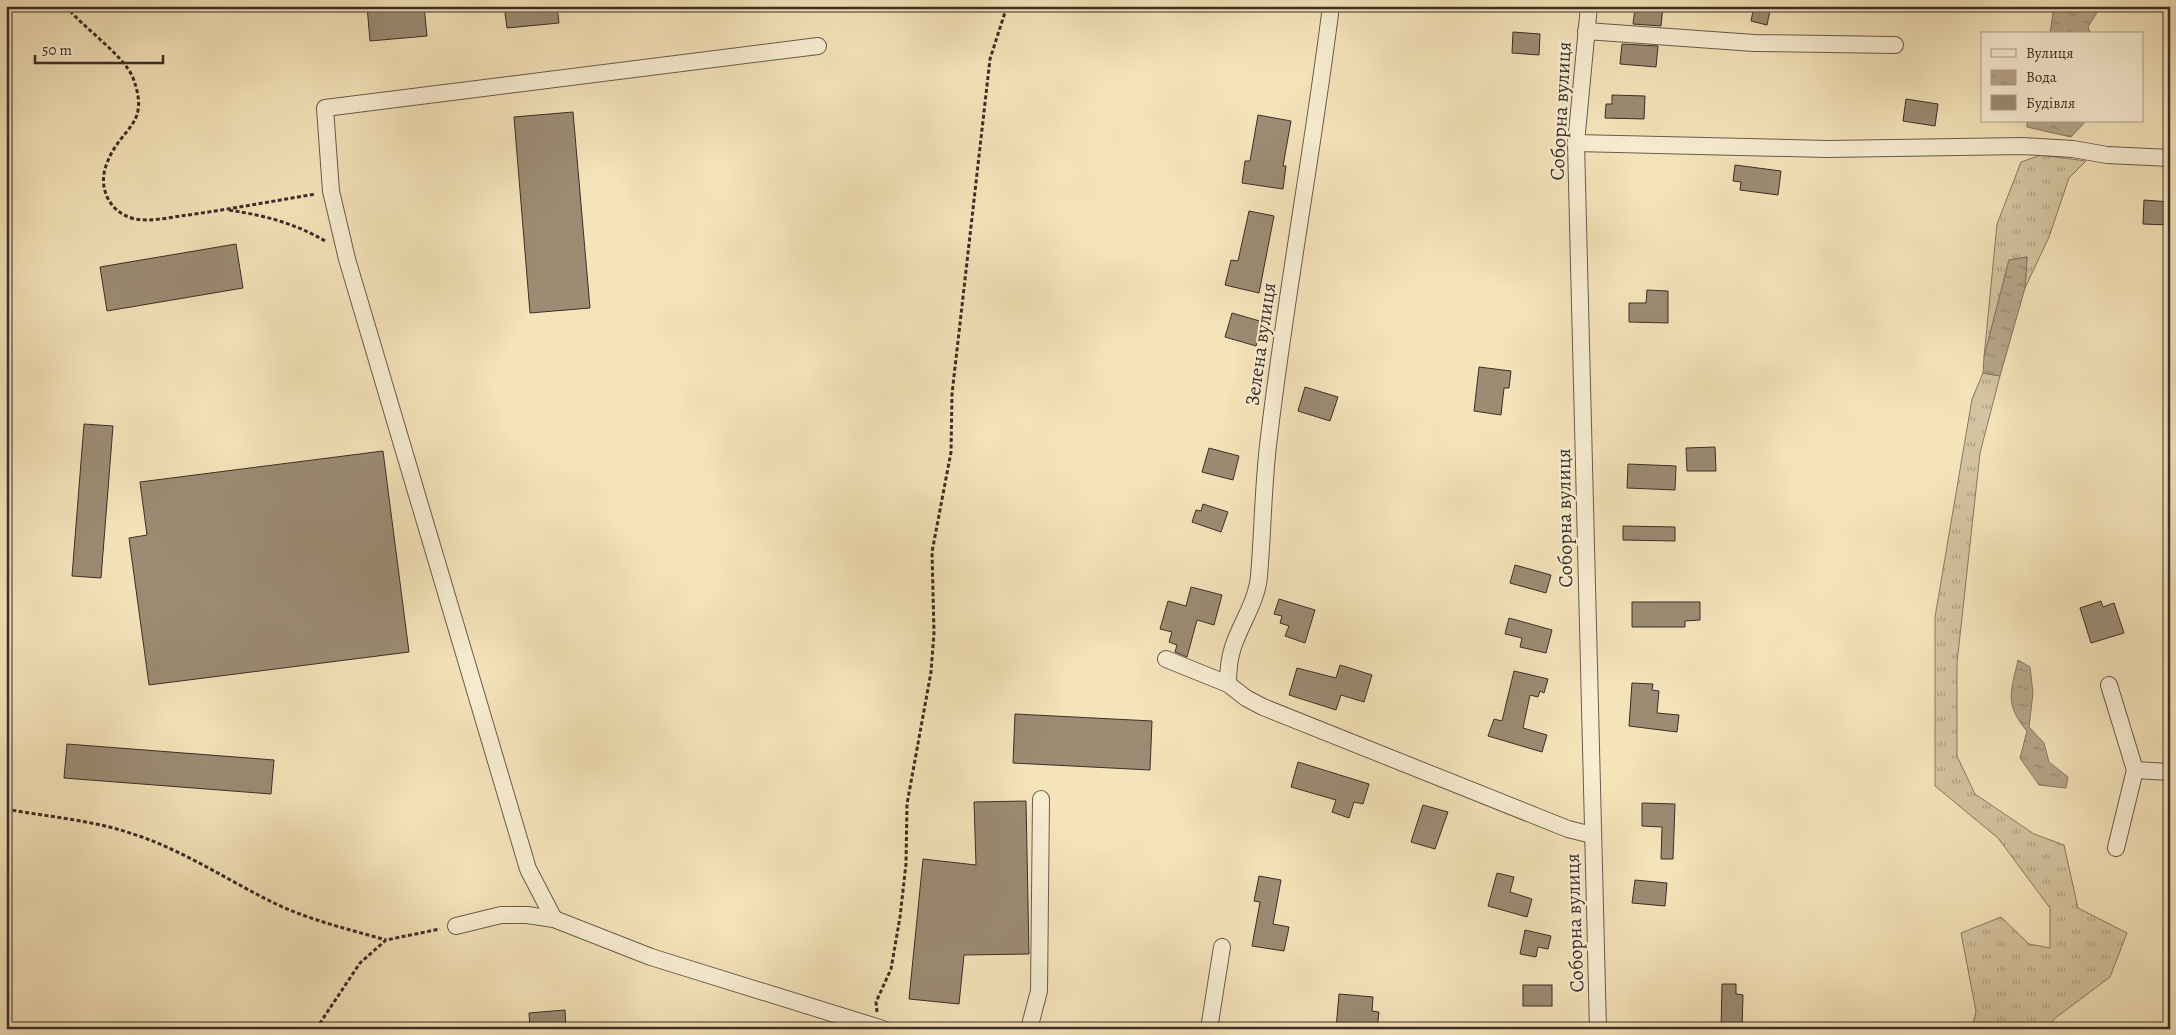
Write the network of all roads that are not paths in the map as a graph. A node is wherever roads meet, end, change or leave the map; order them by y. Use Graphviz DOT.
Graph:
graph roads {
  1 [pos="1331,6"];
  2 [pos="1589,6"];
  3 [pos="1586,32"];
  4 [pos="1895,45"];
  5 [pos="818,46"];
  6 [pos="1576,143"];
  7 [pos="2170,158"];
  8 [pos="1166,659"];
  9 [pos="1228,684"];
  10 [pos="2109,685"];
  11 [pos="2135,770"];
  12 [pos="2170,772"];
  13 [pos="1042,799"];
  14 [pos="1592,834"];
  15 [pos="2116,848"];
  16 [pos="554,919"];
  17 [pos="456,926"];
  18 [pos="1222,947"];
  19 [pos="880,1028"];
  20 [pos="1029,1029"];
  21 [pos="1209,1029"];
  22 [pos="1598,1029"];
  1 -- 9 [label="street, Зелена вулиця"];
  2 -- 3 [label="street, Соборна вулиця"];
  3 -- 4 [label="street"];
  3 -- 6 [label="street, Соборна вулиця"];
  5 -- 16 [label="street"];
  6 -- 7 [label="street"];
  6 -- 14 [label="street, Соборна вулиця"];
  8 -- 9 [label="street"];
  9 -- 14 [label="street"];
  10 -- 11 [label="street"];
  11 -- 12 [label="street"];
  11 -- 15 [label="street"];
  13 -- 20 [label="street"];
  14 -- 22 [label="street, Соборна вулиця"];
  16 -- 17 [label="street"];
  16 -- 19 [label="street"];
  18 -- 21 [label="street"];
}
